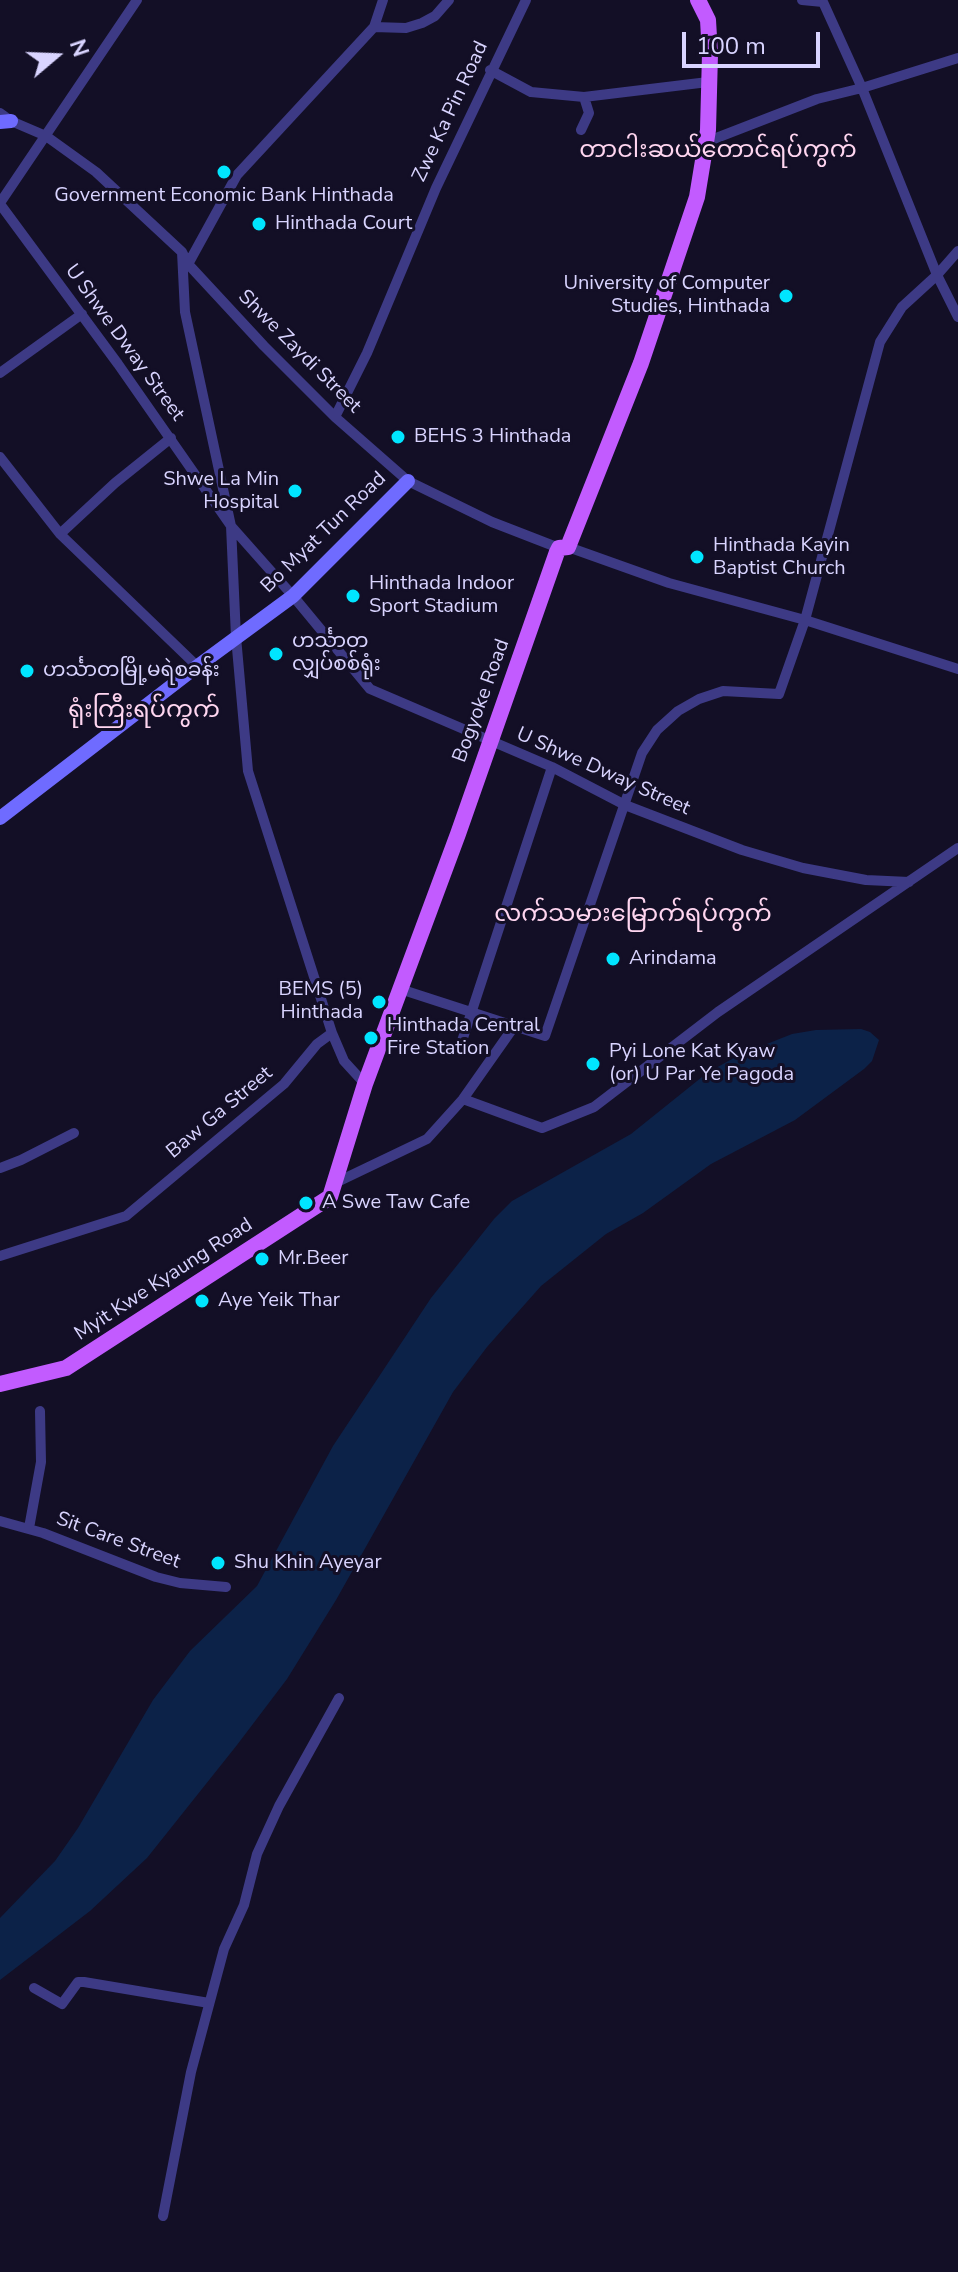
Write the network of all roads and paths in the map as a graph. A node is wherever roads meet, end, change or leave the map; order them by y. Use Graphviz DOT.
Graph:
graph roads {
  1 [pos="137,0"];
  2 [pos="383,0"];
  3 [pos="449,0"];
  4 [pos="526,0"];
  5 [pos="698,0"];
  6 [pos="802,0"];
  7 [pos="374,27"];
  8 [pos="958,58"];
  9 [pos="490,70"];
  10 [pos="708,82"];
  11 [pos="862,88"];
  12 [pos="584,97"];
  13 [pos="4,119"];
  14 [pos="581,130"];
  15 [pos="46,136"];
  16 [pos="706,142"];
  17 [pos="0,204"];
  18 [pos="958,251"];
  19 [pos="182,252"];
  20 [pos="188,264"];
  21 [pos="937,275"];
  22 [pos="182,278"];
  23 [pos="82,314"];
  24 [pos="958,317"];
  25 [pos="0,373"];
  26 [pos="335,417"];
  27 [pos="171,438"];
  28 [pos="0,457"];
  29 [pos="408,481"];
  30 [pos="231,526"];
  31 [pos="60,534"];
  32 [pos="563,548"];
  33 [pos="293,596"];
  34 [pos="805,620"];
  35 [pos="236,637"];
  36 [pos="197,666"];
  37 [pos="958,669"];
  38 [pos="488,742"];
  39 [pos="552,767"];
  40 [pos="625,805"];
  41 [pos="0,818"];
  42 [pos="958,848"];
  43 [pos="909,882"];
  44 [pos="400,989"];
  45 [pos="471,1013"];
  46 [pos="513,1028"];
  47 [pos="332,1033"];
  48 [pos="460,1047"];
  49 [pos="365,1084"];
  50 [pos="463,1099"];
  51 [pos="74,1133"];
  52 [pos="0,1168"];
  53 [pos="333,1184"];
  54 [pos="0,1256"];
  55 [pos="0,1384"];
  56 [pos="40,1411"];
  57 [pos="0,1521"];
  58 [pos="29,1528"];
  59 [pos="226,1587"];
  60 [pos="339,1698"];
  61 [pos="34,1988"];
  62 [pos="209,2003"];
  63 [pos="163,2216"];
  1 -- 15 [label="street"];
  2 -- 7 [label="street"];
  3 -- 7 [label="street"];
  4 -- 9 [label="street, Zwe Ka Pin Road"];
  5 -- 10 [label="main road, Bogyoke Road"];
  6 -- 11 [label="street"];
  7 -- 20 [label="street"];
  8 -- 11 [label="street"];
  9 -- 12 [label="street"];
  9 -- 26 [label="street, Zwe Ka Pin Road"];
  10 -- 12 [label="street"];
  10 -- 16 [label="main road, Bogyoke Road"];
  11 -- 16 [label="street"];
  11 -- 21 [label="street"];
  12 -- 14 [label="street"];
  13 -- 15 [label="street, Shwe Zaydi Street"];
  15 -- 17 [label="street"];
  15 -- 19 [label="street, Shwe Zaydi Street"];
  16 -- 32 [label="main road, Bogyoke Road"];
  17 -- 23 [label="street, U Shwe Dway Street"];
  18 -- 21 [label="street"];
  19 -- 20 [label="street, Shwe Zaydi Street"];
  19 -- 22 [label="street"];
  20 -- 22 [label="street"];
  20 -- 26 [label="street, Shwe Zaydi Street"];
  21 -- 24 [label="street"];
  21 -- 34 [label="street"];
  22 -- 30 [label="street"];
  23 -- 25 [label="street"];
  23 -- 27 [label="street, U Shwe Dway Street"];
  26 -- 29 [label="street, Shwe Zaydi Street"];
  27 -- 30 [label="street, U Shwe Dway Street"];
  27 -- 31 [label="street"];
  28 -- 31 [label="street"];
  29 -- 32 [label="street, Shwe Zaydi Street"];
  29 -- 33 [label="street, Bo Myat Tun Road"];
  30 -- 33 [label="street, U Shwe Dway Street"];
  30 -- 35 [label="street"];
  31 -- 36 [label="street"];
  32 -- 34 [label="street, Shwe Zaydi Street"];
  32 -- 38 [label="main road, Bogyoke Road"];
  33 -- 35 [label="street, Bo Myat Tun Road"];
  33 -- 38 [label="street, U Shwe Dway Street"];
  34 -- 37 [label="street, Shwe Zaydi Street"];
  34 -- 40 [label="street"];
  35 -- 36 [label="street, Bo Myat Tun Road"];
  35 -- 47 [label="street"];
  36 -- 41 [label="street, Bo Myat Tun Road"];
  38 -- 39 [label="street, U Shwe Dway Street"];
  38 -- 44 [label="main road, Bogyoke Road"];
  39 -- 40 [label="street, U Shwe Dway Street"];
  39 -- 45 [label="street"];
  40 -- 43 [label="street, U Shwe Dway Street"];
  40 -- 46 [label="street"];
  42 -- 43 [label="street"];
  43 -- 50 [label="street"];
  44 -- 45 [label="street"];
  44 -- 49 [label="main road, Bogyoke Road"];
  45 -- 46 [label="street"];
  45 -- 48 [label="street"];
  46 -- 50 [label="street"];
  47 -- 49 [label="street"];
  47 -- 54 [label="street, Baw Ga Street"];
  49 -- 53 [label="main road, Bogyoke Road"];
  50 -- 53 [label="street"];
  51 -- 52 [label="street"];
  53 -- 55 [label="main road, Myit Kwe Kyaung Road"];
  56 -- 58 [label="street"];
  57 -- 58 [label="street, Sit Care Street"];
  58 -- 59 [label="street, Sit Care Street"];
  60 -- 62 [label="street"];
  61 -- 62 [label="street"];
  62 -- 63 [label="street"];
}
